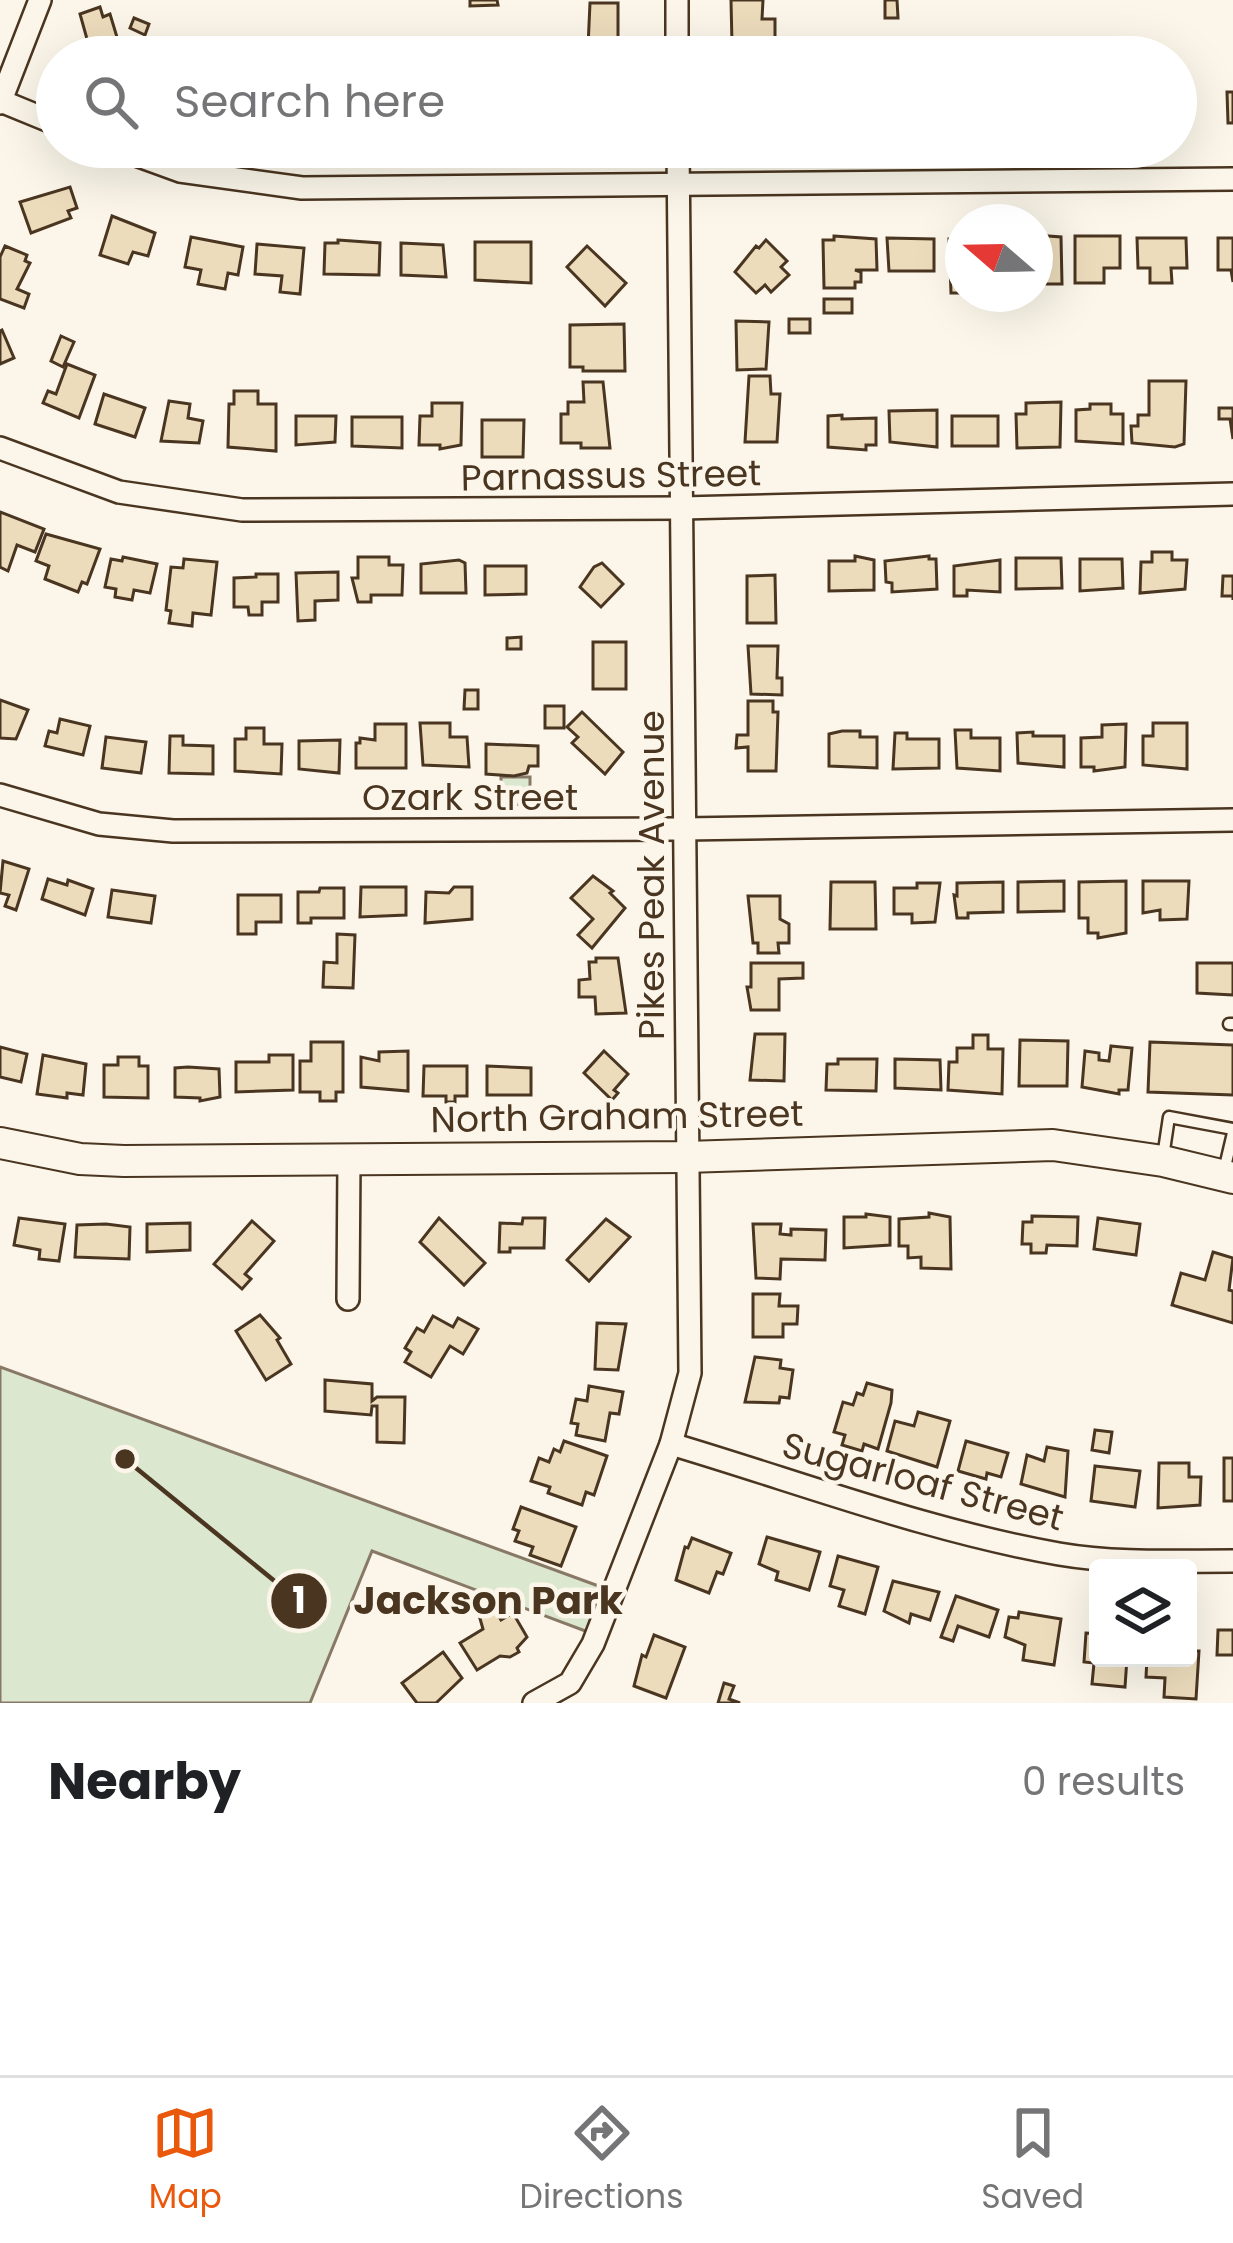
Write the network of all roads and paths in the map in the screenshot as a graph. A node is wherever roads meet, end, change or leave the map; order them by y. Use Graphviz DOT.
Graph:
graph roads {
  1 [pos="40,0"];
  2 [pos="677,0"];
  3 [pos="677,36"];
  4 [pos="0,102"];
  5 [pos="36,116"];
  6 [pos="172,168"];
  7 [pos="678,168"];
  8 [pos="1233,179"];
  9 [pos="678,183"];
  10 [pos="0,448"];
  11 [pos="1233,494"];
  12 [pos="682,508"];
  13 [pos="0,795"];
  14 [pos="1233,820"];
  15 [pos="684,829"];
  16 [pos="1233,1131"];
  17 [pos="0,1143"];
  18 [pos="686,1157"];
  19 [pos="349,1158"];
  20 [pos="1162,1161"];
  21 [pos="1228,1176"];
  22 [pos="348,1299"];
  23 [pos="671,1444"];
  24 [pos="1233,1561"];
  25 [pos="570,1683"];
  26 [pos="534,1703"];
  27 [pos="587,1703"];
  1 -- 4 [label="street"];
  2 -- 3 [label="street"];
  4 -- 5 [label="street"];
  6 -- 9 [label="street"];
  7 -- 9 [label="street, Pikes Peak Avenue"];
  8 -- 9 [label="street"];
  9 -- 12 [label="street, Pikes Peak Avenue"];
  10 -- 12 [label="street, Parnassus Street"];
  11 -- 12 [label="street, Parnassus Street"];
  12 -- 15 [label="street, Pikes Peak Avenue"];
  13 -- 15 [label="street, Ozark Street"];
  14 -- 15 [label="street, Ozark Street"];
  15 -- 18 [label="street, Pikes Peak Avenue"];
  16 -- 20 [label="lane"];
  16 -- 21 [label="lane"];
  17 -- 19 [label="main road, North Graham Street"];
  18 -- 19 [label="main road, North Graham Street"];
  18 -- 20 [label="main road, North Graham Street"];
  18 -- 23 [label="street, Pikes Peak Avenue"];
  19 -- 22 [label="street"];
  20 -- 21 [label="main road, North Graham Street"];
  23 -- 24 [label="street, Sugarloaf Street"];
  23 -- 25 [label="street, Pikes Peak Avenue"];
  25 -- 26 [label="street"];
  25 -- 27 [label="street"];
}
